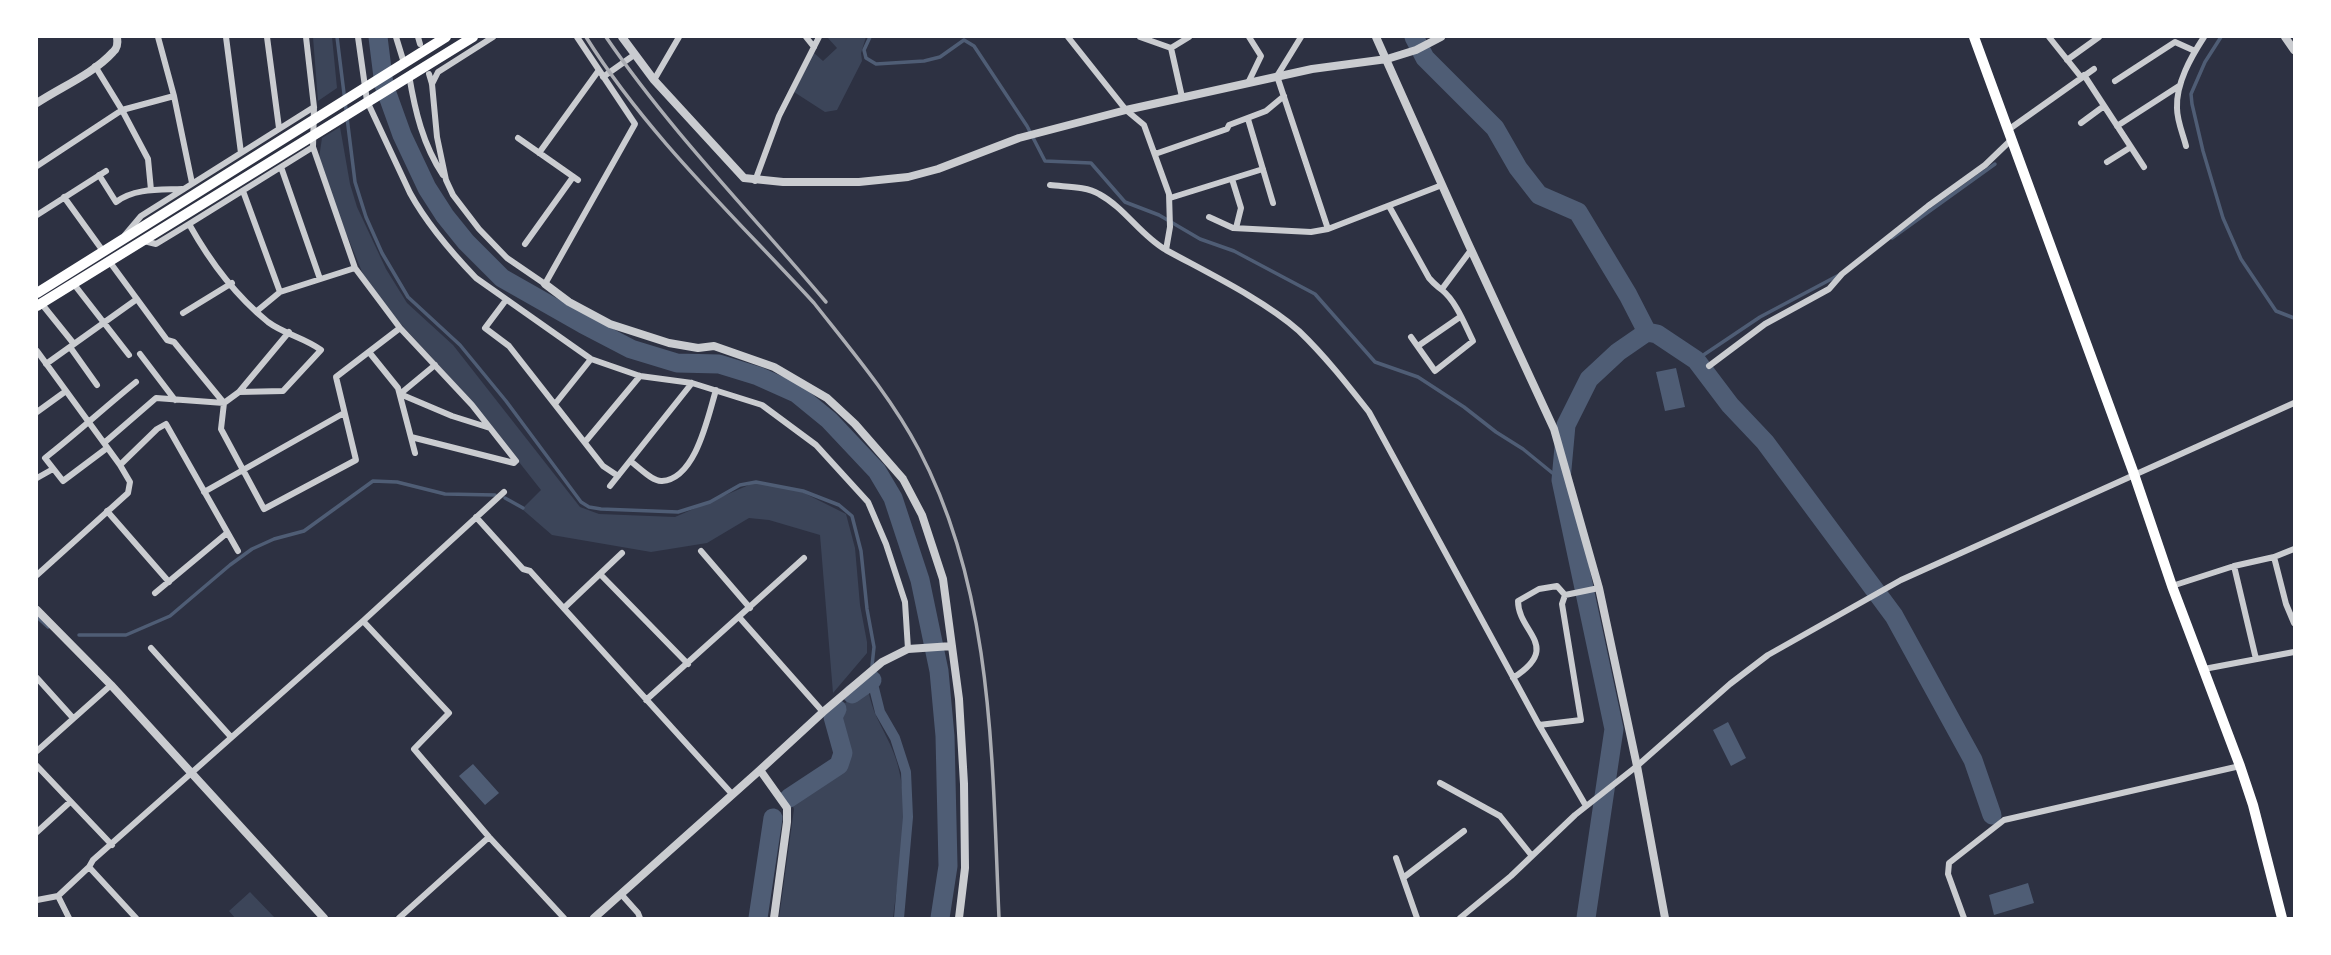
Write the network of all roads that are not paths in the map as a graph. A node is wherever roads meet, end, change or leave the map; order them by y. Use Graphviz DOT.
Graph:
graph roads {
  1 [pos="117,37"];
  2 [pos="158,37"];
  3 [pos="226,37"];
  4 [pos="267,37"];
  5 [pos="306,37"];
  6 [pos="358,37"];
  7 [pos="397,37"];
  8 [pos="446,37"];
  9 [pos="473,37"];
  10 [pos="494,37"];
  11 [pos="577,37"];
  12 [pos="622,37"];
  13 [pos="679,37"];
  14 [pos="806,37"];
  15 [pos="820,37"];
  16 [pos="1068,37"];
  17 [pos="1140,37"];
  18 [pos="1189,37"];
  19 [pos="1249,37"];
  20 [pos="1301,37"];
  21 [pos="1376,37"];
  22 [pos="1441,37"];
  23 [pos="1974,37"];
  24 [pos="2049,37"];
  25 [pos="2099,37"];
  26 [pos="2204,37"];
  27 [pos="2286,37"];
  28 [pos="814,47"];
  29 [pos="1171,48"];
  30 [pos="2294,50"];
  31 [pos="2195,51"];
  32 [pos="634,55"];
  33 [pos="1387,59"];
  34 [pos="2067,60"];
  35 [pos="403,64"];
  36 [pos="95,66"];
  37 [pos="2094,69"];
  38 [pos="598,70"];
  39 [pos="429,74"];
  40 [pos="1278,76"];
  41 [pos="2083,76"];
  42 [pos="406,77"];
  43 [pos="603,77"];
  44 [pos="654,80"];
  45 [pos="2115,81"];
  46 [pos="1248,83"];
  47 [pos="432,84"];
  48 [pos="368,85"];
  49 [pos="2179,86"];
  50 [pos="174,96"];
  51 [pos="1284,96"];
  52 [pos="1182,97"];
  53 [pos="367,101"];
  54 [pos="37,103"];
  55 [pos="2104,106"];
  56 [pos="314,107"];
  57 [pos="122,110"];
  58 [pos="1126,110"];
  59 [pos="1248,119"];
  60 [pos="2081,123"];
  61 [pos="2117,126"];
  62 [pos="279,128"];
  63 [pos="2009,135"];
  64 [pos="518,138"];
  65 [pos="2186,146"];
  66 [pos="313,147"];
  67 [pos="2131,147"];
  68 [pos="241,153"];
  69 [pos="539,153"];
  70 [pos="1155,154"];
  71 [pos="2107,162"];
  72 [pos="37,166"];
  73 [pos="281,167"];
  74 [pos="2144,167"];
  75 [pos="1263,169"];
  76 [pos="1232,178"];
  77 [pos="446,180"];
  78 [pos="755,181"];
  79 [pos="192,183"];
  80 [pos="1442,185"];
  81 [pos="1050,186"];
  82 [pos="182,189"];
  83 [pos="150,190"];
  84 [pos="243,191"];
  85 [pos="64,197"];
  86 [pos="1170,198"];
  87 [pos="1273,203"];
  88 [pos="1389,206"];
  89 [pos="37,215"];
  90 [pos="1209,217"];
  91 [pos="190,224"];
  92 [pos="1236,228"];
  93 [pos="1328,229"];
  94 [pos="121,239"];
  95 [pos="142,241"];
  96 [pos="525,244"];
  97 [pos="1166,250"];
  98 [pos="1471,250"];
  99 [pos="103,251"];
  100 [pos="109,261"];
  101 [pos="355,268"];
  102 [pos="320,279"];
  103 [pos="73,283"];
  104 [pos="232,283"];
  105 [pos="545,284"];
  106 [pos="1441,289"];
  107 [pos="280,292"];
  108 [pos="37,293"];
  109 [pos="137,299"];
  110 [pos="506,300"];
  111 [pos="39,304"];
  112 [pos="257,311"];
  113 [pos="183,313"];
  114 [pos="1461,317"];
  115 [pos="103,324"];
  116 [pos="400,328"];
  117 [pos="289,332"];
  118 [pos="1411,337"];
  119 [pos="72,346"];
  120 [pos="1418,346"];
  121 [pos="37,351"];
  122 [pos="369,352"];
  123 [pos="140,354"];
  124 [pos="128,355"];
  125 [pos="591,359"];
  126 [pos="46,364"];
  127 [pos="435,365"];
  128 [pos="1709,366"];
  129 [pos="640,376"];
  130 [pos="136,382"];
  131 [pos="692,383"];
  132 [pos="97,385"];
  133 [pos="716,390"];
  134 [pos="65,391"];
  135 [pos="239,392"];
  136 [pos="400,394"];
  137 [pos="175,400"];
  138 [pos="224,403"];
  139 [pos="2294,403"];
  140 [pos="555,404"];
  141 [pos="37,412"];
  142 [pos="344,413"];
  143 [pos="89,423"];
  144 [pos="490,428"];
  145 [pos="411,438"];
  146 [pos="585,442"];
  147 [pos="106,446"];
  148 [pos="415,453"];
  149 [pos="630,461"];
  150 [pos="120,465"];
  151 [pos="53,469"];
  152 [pos="244,471"];
  153 [pos="2134,474"];
  154 [pos="618,476"];
  155 [pos="37,478"];
  156 [pos="610,486"];
  157 [pos="204,492"];
  158 [pos="504,492"];
  159 [pos="107,511"];
  160 [pos="476,517"];
  161 [pos="227,533"];
  162 [pos="2294,549"];
  163 [pos="238,551"];
  164 [pos="701,551"];
  165 [pos="622,553"];
  166 [pos="2274,557"];
  167 [pos="804,558"];
  168 [pos="2234,566"];
  169 [pos="600,573"];
  170 [pos="37,575"];
  171 [pos="169,582"];
  172 [pos="2172,586"];
  173 [pos="1599,588"];
  174 [pos="155,593"];
  175 [pos="1565,595"];
  176 [pos="564,608"];
  177 [pos="750,608"];
  178 [pos="37,610"];
  179 [pos="739,618"];
  180 [pos="363,621"];
  181 [pos="2294,623"];
  182 [pos="952,646"];
  183 [pos="151,648"];
  184 [pos="908,649"];
  185 [pos="2294,652"];
  186 [pos="2256,659"];
  187 [pos="688,664"];
  188 [pos="2204,669"];
  189 [pos="37,678"];
  190 [pos="1513,678"];
  191 [pos="111,685"];
  192 [pos="646,700"];
  193 [pos="823,712"];
  194 [pos="73,718"];
  195 [pos="1539,725"];
  196 [pos="231,737"];
  197 [pos="37,751"];
  198 [pos="37,766"];
  199 [pos="1637,766"];
  200 [pos="2240,766"];
  201 [pos="760,770"];
  202 [pos="191,772"];
  203 [pos="1440,783"];
  204 [pos="732,794"];
  205 [pos="70,802"];
  206 [pos="1586,806"];
  207 [pos="1464,831"];
  208 [pos="37,832"];
  209 [pos="489,837"];
  210 [pos="111,845"];
  211 [pos="1532,856"];
  212 [pos="1396,858"];
  213 [pos="89,867"];
  214 [pos="1403,878"];
  215 [pos="621,894"];
  216 [pos="58,896"];
  217 [pos="37,900"];
  218 [pos="69,918"];
  219 [pos="136,918"];
  220 [pos="324,918"];
  221 [pos="399,918"];
  222 [pos="564,918"];
  223 [pos="594,918"];
  224 [pos="640,918"];
  225 [pos="774,918"];
  226 [pos="959,918"];
  227 [pos="1417,918"];
  228 [pos="1460,918"];
  229 [pos="1665,918"];
  230 [pos="1964,918"];
  231 [pos="2282,918"];
  1 -- 36 [label="street"];
  2 -- 50 [label="street"];
  3 -- 68 [label="street"];
  4 -- 62 [label="street"];
  5 -- 56 [label="street"];
  6 -- 48 [label="street"];
  7 -- 35 [label="street"];
  8 -- 35 [label="main road"];
  9 -- 42 [label="main road"];
  10 -- 47 [label="street"];
  11 -- 38 [label="street"];
  12 -- 32 [label="street"];
  13 -- 44 [label="street"];
  14 -- 28 [label="street"];
  15 -- 28 [label="street"];
  16 -- 58 [label="street"];
  17 -- 29 [label="street"];
  18 -- 29 [label="street"];
  19 -- 46 [label="street"];
  20 -- 40 [label="street"];
  21 -- 33 [label="street"];
  22 -- 33 [label="street"];
  23 -- 63 [label="main road"];
  24 -- 34 [label="street"];
  25 -- 34 [label="street"];
  26 -- 31 [label="street"];
  27 -- 30 [label="street"];
  28 -- 78 [label="street"];
  29 -- 52 [label="street"];
  31 -- 45 [label="street"];
  31 -- 49 [label="street"];
  32 -- 43 [label="street"];
  32 -- 44 [label="street"];
  33 -- 40 [label="street"];
  33 -- 80 [label="street"];
  34 -- 41 [label="street"];
  35 -- 48 [label="main road"];
  36 -- 54 [label="street"];
  36 -- 57 [label="street"];
  37 -- 41 [label="street"];
  38 -- 43 [label="street"];
  38 -- 69 [label="street"];
  39 -- 47 [label="street"];
  40 -- 46 [label="street"];
  40 -- 51 [label="street"];
  41 -- 55 [label="street"];
  41 -- 63 [label="street"];
  42 -- 53 [label="main road"];
  42 -- 77 [label="street"];
  43 -- 105 [label="street"];
  44 -- 78 [label="street"];
  46 -- 52 [label="street"];
  47 -- 77 [label="street"];
  48 -- 53 [label="street"];
  48 -- 94 [label="main road"];
  49 -- 61 [label="street"];
  49 -- 65 [label="street"];
  50 -- 57 [label="street"];
  50 -- 79 [label="street"];
  51 -- 59 [label="street"];
  51 -- 93 [label="street"];
  52 -- 58 [label="street"];
  53 -- 95 [label="main road"];
  53 -- 110 [label="street"];
  55 -- 60 [label="street"];
  55 -- 61 [label="street"];
  56 -- 62 [label="street"];
  56 -- 66 [label="street"];
  57 -- 72 [label="street"];
  57 -- 83 [label="street"];
  58 -- 70 [label="street"];
  58 -- 78 [label="street"];
  59 -- 70 [label="street"];
  59 -- 75 [label="street"];
  61 -- 67 [label="street"];
  62 -- 68 [label="street"];
  63 -- 128 [label="street"];
  63 -- 153 [label="main road"];
  64 -- 69 [label="street"];
  66 -- 73 [label="street"];
  66 -- 101 [label="street"];
  67 -- 71 [label="street"];
  67 -- 74 [label="street"];
  68 -- 79 [label="street"];
  69 -- 96 [label="street"];
  70 -- 86 [label="street"];
  73 -- 84 [label="street"];
  73 -- 102 [label="street"];
  75 -- 76 [label="street"];
  75 -- 87 [label="street"];
  76 -- 86 [label="street"];
  76 -- 92 [label="street"];
  77 -- 105 [label="street"];
  79 -- 82 [label="street"];
  80 -- 88 [label="street"];
  80 -- 98 [label="street"];
  81 -- 97 [label="street"];
  82 -- 83 [label="street"];
  82 -- 94 [label="street"];
  83 -- 85 [label="street"];
  84 -- 91 [label="street"];
  84 -- 107 [label="street"];
  85 -- 89 [label="street"];
  85 -- 99 [label="street"];
  86 -- 97 [label="street"];
  88 -- 93 [label="street"];
  88 -- 106 [label="street"];
  90 -- 92 [label="street"];
  91 -- 95 [label="street"];
  91 -- 104 [label="street"];
  92 -- 93 [label="street"];
  94 -- 99 [label="main road"];
  95 -- 100 [label="main road"];
  97 -- 190 [label="street"];
  98 -- 106 [label="street"];
  98 -- 173 [label="street"];
  99 -- 108 [label="main road"];
  100 -- 103 [label="main road"];
  100 -- 109 [label="street"];
  101 -- 102 [label="street"];
  101 -- 116 [label="street"];
  102 -- 107 [label="street"];
  103 -- 111 [label="main road"];
  103 -- 115 [label="street"];
  104 -- 112 [label="street"];
  104 -- 113 [label="street"];
  105 -- 182 [label="street"];
  106 -- 114 [label="street"];
  107 -- 112 [label="street"];
  109 -- 115 [label="street"];
  109 -- 138 [label="street"];
  110 -- 125 [label="street"];
  110 -- 140 [label="street"];
  111 -- 119 [label="street"];
  112 -- 117 [label="street"];
  114 -- 120 [label="street"];
  114 -- 120 [label="street"];
  115 -- 119 [label="street"];
  115 -- 124 [label="street"];
  116 -- 122 [label="street"];
  116 -- 127 [label="street"];
  117 -- 135 [label="street"];
  117 -- 135 [label="street"];
  118 -- 120 [label="street"];
  119 -- 126 [label="street"];
  119 -- 132 [label="street"];
  121 -- 126 [label="street"];
  122 -- 136 [label="street"];
  122 -- 142 [label="street"];
  123 -- 137 [label="street"];
  125 -- 129 [label="street"];
  125 -- 140 [label="street"];
  126 -- 134 [label="street"];
  127 -- 136 [label="street"];
  127 -- 144 [label="street"];
  129 -- 131 [label="street"];
  129 -- 146 [label="street"];
  130 -- 143 [label="street"];
  131 -- 133 [label="street"];
  131 -- 149 [label="street"];
  133 -- 149 [label="street"];
  133 -- 184 [label="street"];
  134 -- 141 [label="street"];
  134 -- 143 [label="street"];
  135 -- 138 [label="street"];
  136 -- 144 [label="street"];
  136 -- 145 [label="street"];
  137 -- 138 [label="street"];
  137 -- 147 [label="street"];
  138 -- 152 [label="street"];
  139 -- 153 [label="street"];
  140 -- 146 [label="street"];
  142 -- 152 [label="street"];
  142 -- 152 [label="street"];
  143 -- 147 [label="street"];
  143 -- 151 [label="street"];
  144 -- 145 [label="street"];
  145 -- 148 [label="street"];
  146 -- 154 [label="street"];
  147 -- 150 [label="street"];
  147 -- 151 [label="street"];
  149 -- 154 [label="street"];
  150 -- 157 [label="street"];
  150 -- 159 [label="street"];
  151 -- 155 [label="street"];
  152 -- 157 [label="street"];
  153 -- 172 [label="main road"];
  153 -- 199 [label="street"];
  154 -- 156 [label="street"];
  157 -- 161 [label="street"];
  158 -- 160 [label="street"];
  159 -- 170 [label="street"];
  159 -- 171 [label="street"];
  160 -- 176 [label="street"];
  160 -- 180 [label="street"];
  161 -- 163 [label="street"];
  161 -- 171 [label="street"];
  162 -- 166 [label="street"];
  164 -- 177 [label="street"];
  165 -- 169 [label="street"];
  166 -- 168 [label="street"];
  166 -- 181 [label="street"];
  167 -- 177 [label="street"];
  168 -- 172 [label="street"];
  168 -- 186 [label="street"];
  169 -- 176 [label="street"];
  169 -- 187 [label="street"];
  171 -- 174 [label="street"];
  172 -- 188 [label="main road"];
  173 -- 175 [label="street"];
  173 -- 199 [label="street"];
  175 -- 190 [label="street"];
  175 -- 195 [label="street"];
  176 -- 192 [label="street"];
  177 -- 179 [label="street"];
  178 -- 191 [label="street"];
  179 -- 187 [label="street"];
  179 -- 193 [label="street"];
  180 -- 196 [label="street"];
  180 -- 209 [label="street"];
  182 -- 184 [label="street"];
  182 -- 226 [label="street"];
  183 -- 196 [label="street"];
  184 -- 193 [label="street"];
  185 -- 186 [label="street"];
  186 -- 188 [label="street"];
  187 -- 192 [label="street"];
  188 -- 200 [label="main road"];
  189 -- 194 [label="street"];
  190 -- 195 [label="street"];
  191 -- 194 [label="street"];
  191 -- 202 [label="street"];
  192 -- 204 [label="street"];
  193 -- 201 [label="street"];
  194 -- 197 [label="street"];
  195 -- 206 [label="street"];
  196 -- 202 [label="street"];
  198 -- 205 [label="street"];
  199 -- 206 [label="street"];
  199 -- 229 [label="street"];
  200 -- 230 [label="street"];
  200 -- 231 [label="main road"];
  201 -- 204 [label="street"];
  201 -- 225 [label="street"];
  202 -- 210 [label="street"];
  202 -- 220 [label="street"];
  203 -- 211 [label="street"];
  204 -- 215 [label="street"];
  205 -- 208 [label="street"];
  205 -- 210 [label="street"];
  206 -- 211 [label="street"];
  207 -- 214 [label="street"];
  209 -- 221 [label="street"];
  209 -- 222 [label="street"];
  210 -- 213 [label="street"];
  211 -- 228 [label="street"];
  212 -- 214 [label="street"];
  213 -- 216 [label="street"];
  213 -- 219 [label="street"];
  214 -- 227 [label="street"];
  215 -- 223 [label="street"];
  215 -- 224 [label="street"];
  216 -- 217 [label="street"];
  216 -- 218 [label="street"];
}
